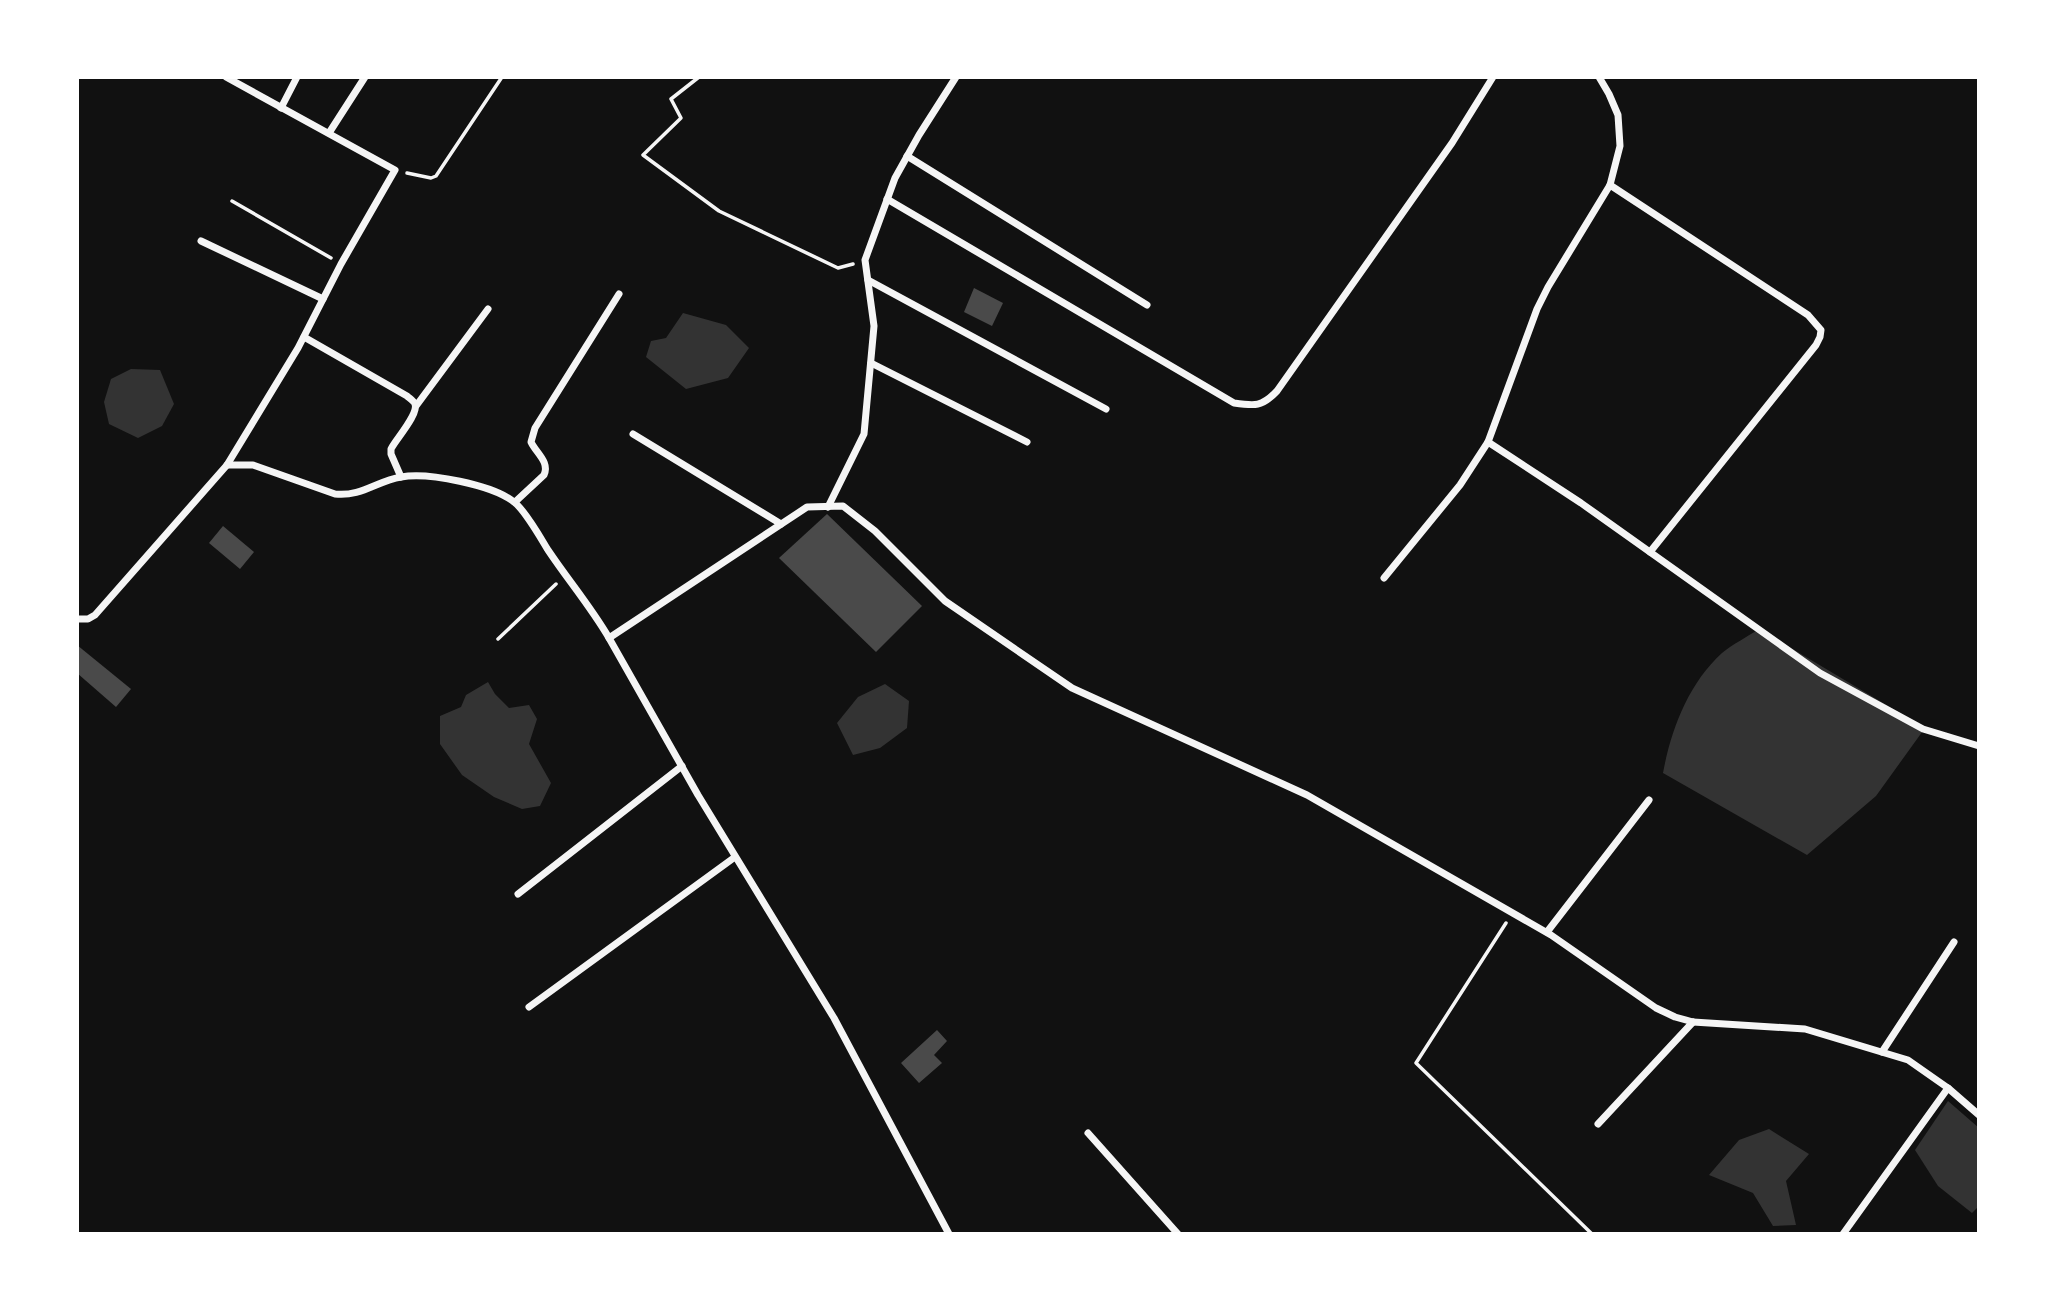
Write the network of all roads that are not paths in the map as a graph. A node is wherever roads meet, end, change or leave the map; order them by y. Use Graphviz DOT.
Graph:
graph roads {
  1 [pos="226,77"];
  2 [pos="297,77"];
  3 [pos="365,77"];
  4 [pos="956,77"];
  5 [pos="1493,77"];
  6 [pos="1599,77"];
  7 [pos="281,108"];
  8 [pos="329,133"];
  9 [pos="907,156"];
  10 [pos="1610,185"];
  11 [pos="887,199"];
  12 [pos="201,241"];
  13 [pos="868,279"];
  14 [pos="619,293"];
  15 [pos="324,299"];
  16 [pos="1147,305"];
  17 [pos="488,309"];
  18 [pos="304,337"];
  19 [pos="871,363"];
  20 [pos="416,406"];
  21 [pos="1106,409"];
  22 [pos="633,434"];
  23 [pos="1027,442"];
  24 [pos="1488,442"];
  25 [pos="227,465"];
  26 [pos="401,477"];
  27 [pos="515,502"];
  28 [pos="828,507"];
  29 [pos="781,524"];
  30 [pos="1650,552"];
  31 [pos="1384,578"];
  32 [pos="78,620"];
  33 [pos="609,638"];
  34 [pos="1979,746"];
  35 [pos="682,766"];
  36 [pos="1649,800"];
  37 [pos="735,857"];
  38 [pos="518,894"];
  39 [pos="1546,932"];
  40 [pos="1954,942"];
  41 [pos="529,1007"];
  42 [pos="1693,1022"];
  43 [pos="1882,1052"];
  44 [pos="1948,1088"];
  45 [pos="1979,1115"];
  46 [pos="1598,1124"];
  47 [pos="1088,1133"];
  48 [pos="949,1234"];
  49 [pos="1178,1234"];
  50 [pos="1843,1234"];
  1 -- 7 [label="street"];
  2 -- 7 [label="street"];
  3 -- 8 [label="street"];
  4 -- 9 [label="street"];
  5 -- 11 [label="street"];
  6 -- 10 [label="street"];
  7 -- 8 [label="street"];
  8 -- 15 [label="street"];
  9 -- 11 [label="street"];
  9 -- 16 [label="street"];
  10 -- 24 [label="street"];
  10 -- 30 [label="street"];
  11 -- 13 [label="street"];
  12 -- 15 [label="street"];
  13 -- 19 [label="street"];
  13 -- 21 [label="street"];
  14 -- 27 [label="street"];
  15 -- 18 [label="street"];
  17 -- 20 [label="street"];
  18 -- 20 [label="street"];
  18 -- 25 [label="street"];
  19 -- 23 [label="street"];
  19 -- 28 [label="street"];
  20 -- 26 [label="street"];
  22 -- 29 [label="street"];
  24 -- 30 [label="street"];
  24 -- 31 [label="street"];
  25 -- 26 [label="street"];
  25 -- 32 [label="street"];
  26 -- 27 [label="street"];
  27 -- 33 [label="street"];
  28 -- 29 [label="street"];
  28 -- 39 [label="street"];
  29 -- 33 [label="street"];
  30 -- 34 [label="street"];
  33 -- 35 [label="street"];
  35 -- 37 [label="street"];
  35 -- 38 [label="street"];
  36 -- 39 [label="street"];
  37 -- 41 [label="street"];
  37 -- 48 [label="street"];
  39 -- 42 [label="street"];
  40 -- 43 [label="street"];
  42 -- 43 [label="street"];
  42 -- 46 [label="street"];
  43 -- 44 [label="street"];
  44 -- 45 [label="street"];
  44 -- 50 [label="street"];
  47 -- 49 [label="street"];
}
